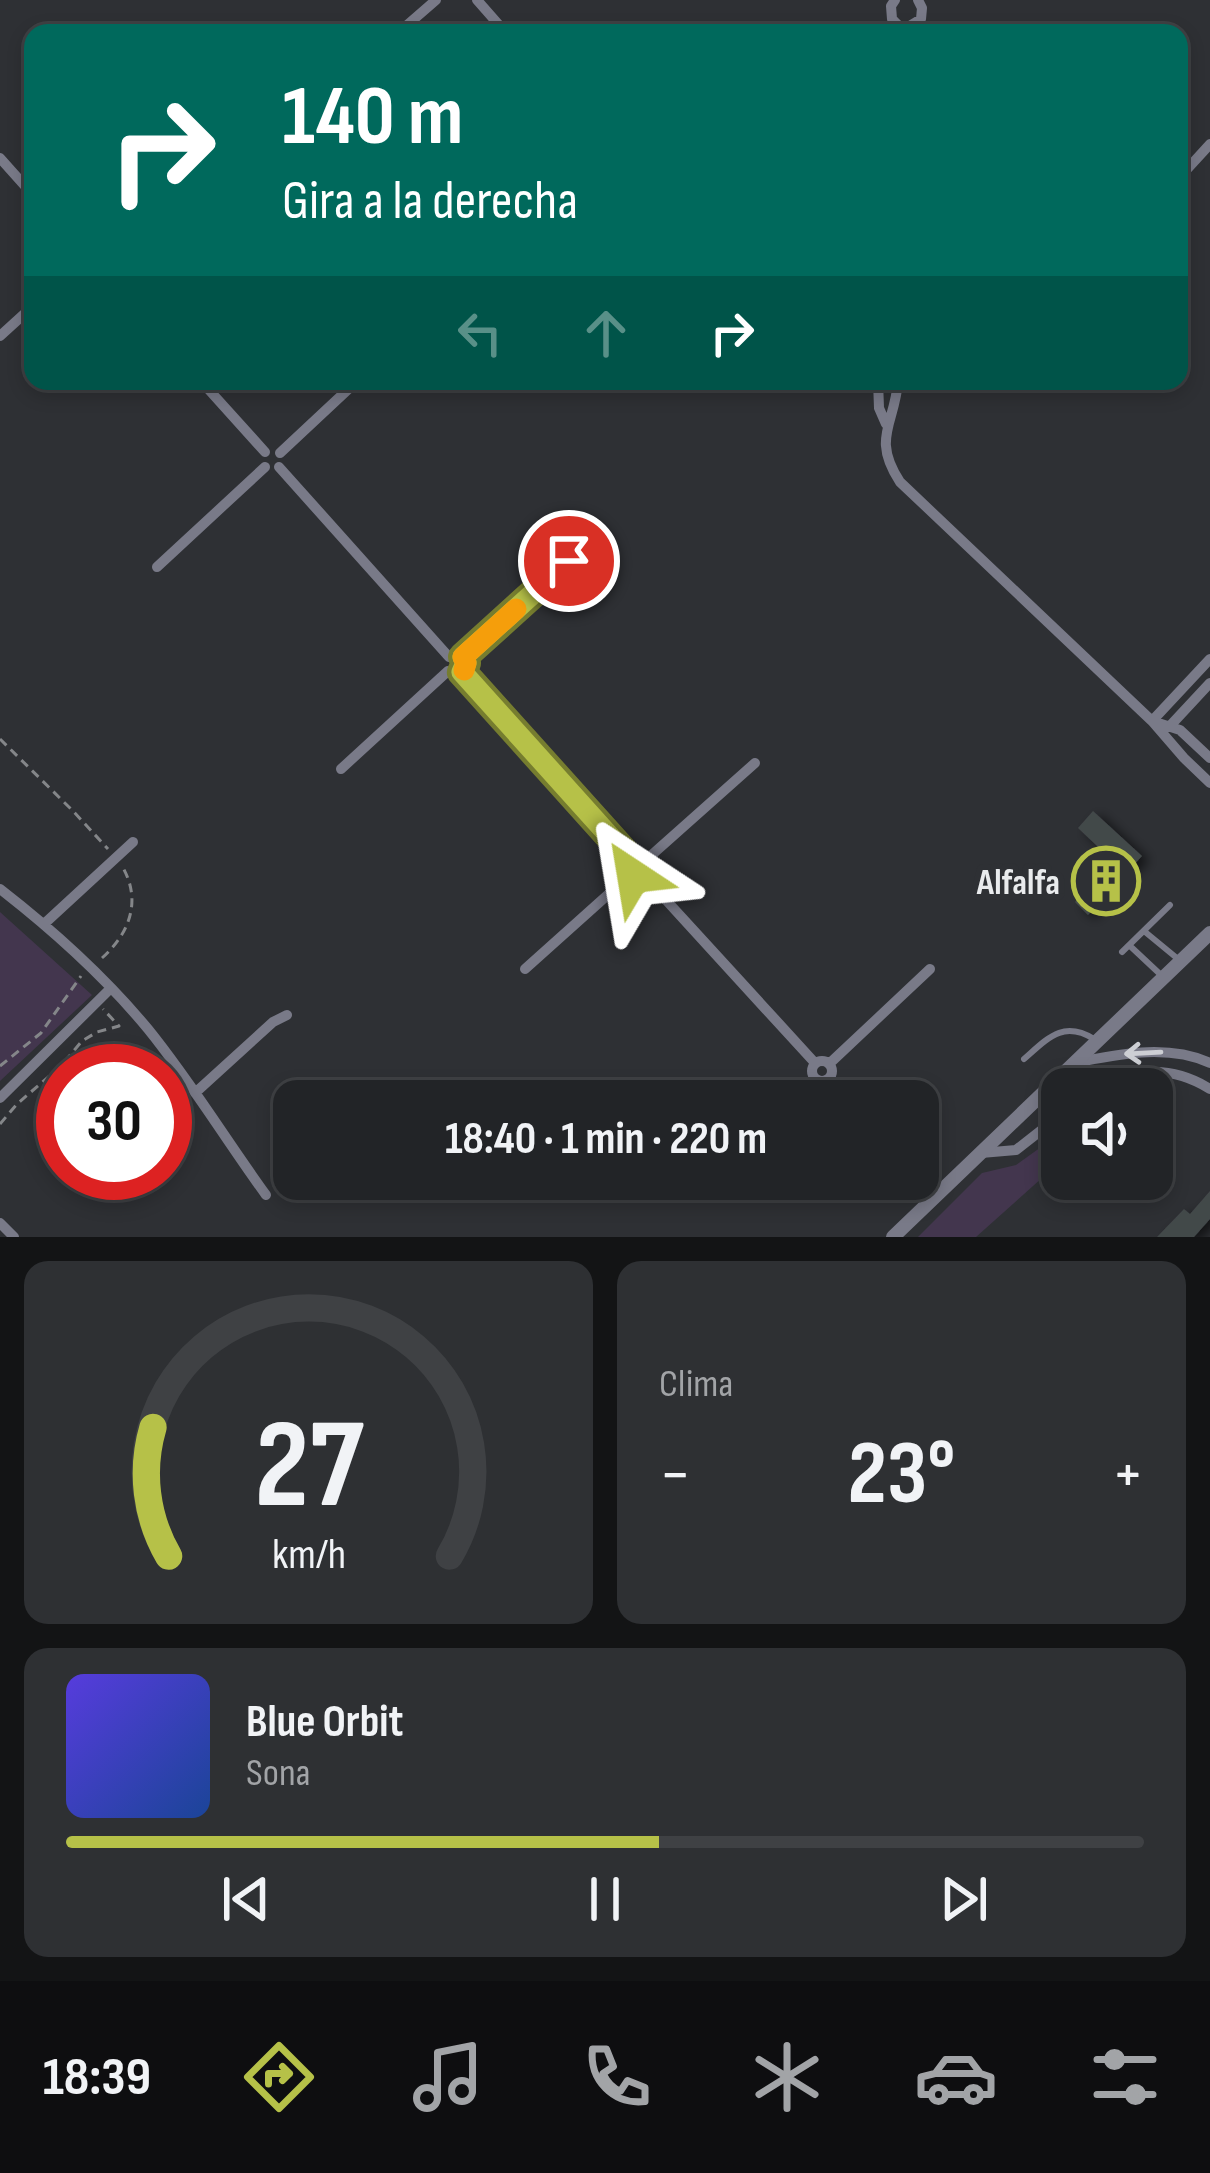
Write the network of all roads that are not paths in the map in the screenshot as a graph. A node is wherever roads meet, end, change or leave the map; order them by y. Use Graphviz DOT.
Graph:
graph roads {
  1 [pos="436,0"];
  2 [pos="477,0"];
  3 [pos="408,24"];
  4 [pos="498,24"];
  5 [pos="1210,144"];
  6 [pos="0,158"];
  7 [pos="1188,168"];
  8 [pos="24,185"];
  9 [pos="24,314"];
  10 [pos="0,336"];
  11 [pos="209,390"];
  12 [pos="347,390"];
  13 [pos="879,390"];
  14 [pos="897,390"];
  15 [pos="886,424"];
  16 [pos="266,452"];
  17 [pos="280,453"];
  18 [pos="265,467"];
  19 [pos="279,467"];
  20 [pos="569,561"];
  21 [pos="157,567"];
  22 [pos="448,657"];
  23 [pos="463,657"];
  24 [pos="1210,659"];
  25 [pos="455,672"];
  26 [pos="1210,683"];
  27 [pos="1152,721"];
  28 [pos="1166,729"];
  29 [pos="1210,758"];
  30 [pos="755,763"];
  31 [pos="341,770"];
  32 [pos="1210,783"];
  33 [pos="133,842"];
  34 [pos="635,870"];
  35 [pos="0,889"];
  36 [pos="1170,905"];
  37 [pos="44,924"];
  38 [pos="1144,931"];
  39 [pos="1210,933"];
  40 [pos="1129,945"];
  41 [pos="1122,952"];
  42 [pos="1181,961"];
  43 [pos="525,969"];
  44 [pos="930,969"];
  45 [pos="1163,977"];
  46 [pos="111,988"];
  47 [pos="286,1015"];
  48 [pos="1097,1041"];
  49 [pos="1024,1059"];
  50 [pos="822,1063"];
  51 [pos="1075,1063"];
  52 [pos="1210,1063"];
  53 [pos="1173,1073"];
  54 [pos="814,1078"];
  55 [pos="829,1078"];
  56 [pos="812,1080"];
  57 [pos="1210,1089"];
  58 [pos="195,1093"];
  59 [pos="0,1098"];
  60 [pos="1041,1130"];
  61 [pos="981,1153"];
  62 [pos="939,1194"];
  63 [pos="266,1195"];
  64 [pos="933,1200"];
  65 [pos="0,1223"];
  66 [pos="14,1237"];
  67 [pos="893,1237"];
  1 -- 3 [label="street"];
  2 -- 4 [label="street"];
  5 -- 7 [label="street"];
  6 -- 8 [label="street"];
  9 -- 10 [label="street"];
  11 -- 16 [label="street"];
  12 -- 17 [label="street"];
  13 -- 15 [label="street"];
  14 -- 15 [label="street"];
  15 -- 27 [label="street"];
  16 -- 17 [label="street"];
  16 -- 18 [label="street"];
  17 -- 19 [label="street"];
  18 -- 19 [label="street"];
  18 -- 21 [label="street"];
  19 -- 22 [label="street"];
  20 -- 23 [label="street"];
  22 -- 23 [label="street"];
  22 -- 25 [label="street"];
  23 -- 25 [label="street"];
  24 -- 27 [label="street"];
  25 -- 31 [label="street"];
  25 -- 34 [label="street"];
  26 -- 28 [label="street"];
  27 -- 28 [label="street"];
  28 -- 29 [label="street"];
  28 -- 32 [label="street"];
  30 -- 34 [label="street"];
  33 -- 37 [label="street"];
  34 -- 43 [label="street"];
  34 -- 50 [label="street"];
  35 -- 37 [label="street"];
  36 -- 38 [label="lane"];
  37 -- 46 [label="street"];
  38 -- 40 [label="lane"];
  38 -- 42 [label="lane"];
  39 -- 42 [label="street"];
  40 -- 41 [label="lane"];
  40 -- 45 [label="lane"];
  42 -- 45 [label="street"];
  44 -- 50 [label="street"];
  45 -- 48 [label="street"];
  46 -- 58 [label="street"];
  46 -- 59 [label="street"];
  47 -- 58 [label="street"];
  48 -- 49 [label="lane"];
  48 -- 51 [label="street"];
  50 -- 54 [label="street"];
  50 -- 55 [label="street"];
  52 -- 51 [label="street, one-way"];
  51 -- 61 [label="street"];
  53 -- 57 [label="street"];
  54 -- 55 [label="street"];
  54 -- 56 [label="street"];
  58 -- 63 [label="street"];
  60 -- 61 [label="street"];
  61 -- 62 [label="street"];
  64 -- 67 [label="street"];
  65 -- 66 [label="street"];
}
